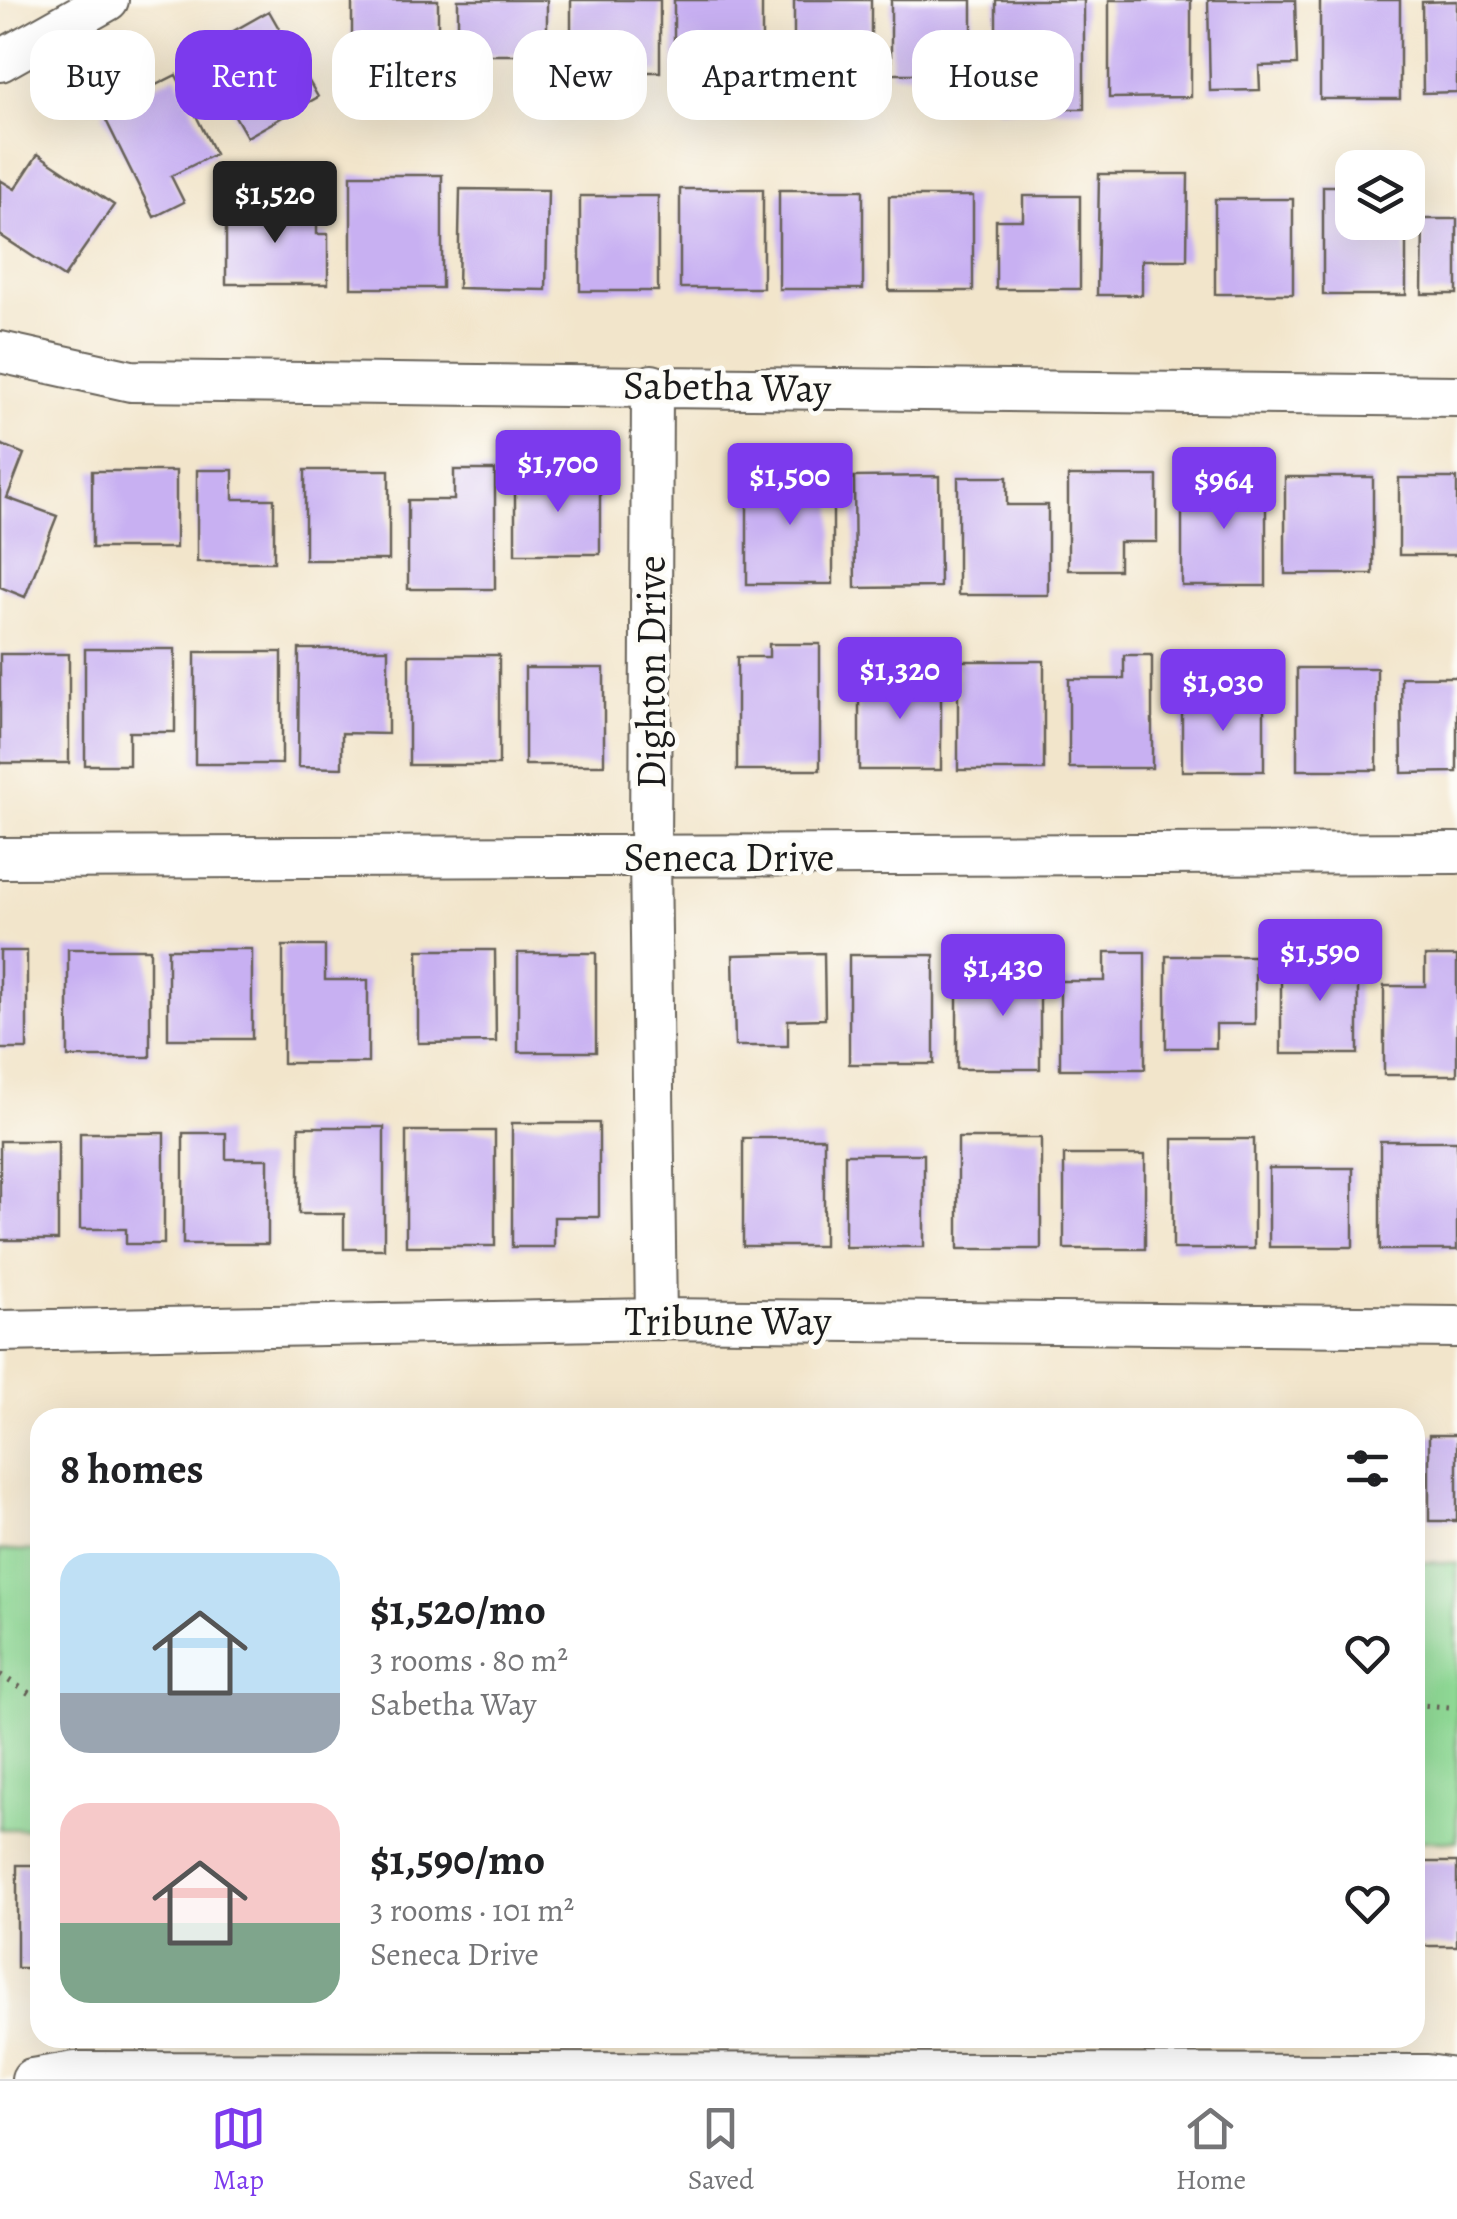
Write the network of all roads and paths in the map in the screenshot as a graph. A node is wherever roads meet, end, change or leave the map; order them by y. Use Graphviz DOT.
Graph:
graph roads {
  1 [pos="108,0"];
  2 [pos="0,62"];
  3 [pos="0,352"];
  4 [pos="652,385"];
  5 [pos="1457,396"];
  6 [pos="1457,854"];
  7 [pos="650,857"];
  8 [pos="0,858"];
  9 [pos="656,1320"];
  10 [pos="1457,1328"];
  11 [pos="0,1331"];
  12 [pos="0,1675"];
  13 [pos="30,1694"];
  14 [pos="1425,1706"];
  15 [pos="1457,1708"];
  16 [pos="32,2079"];
  17 [pos="1454,2079"];
  1 -- 2 [label="street"];
  3 -- 4 [label="street, Sabetha Way"];
  4 -- 5 [label="street, Sabetha Way"];
  4 -- 7 [label="street, Dighton Drive"];
  6 -- 7 [label="street, Seneca Drive"];
  7 -- 8 [label="street, Seneca Drive"];
  7 -- 9 [label="street, Dighton Drive"];
  9 -- 10 [label="street, Tribune Way"];
  9 -- 11 [label="street, Tribune Way"];
  12 -- 13 [label="path"];
  14 -- 15 [label="path"];
  16 -- 17 [label="street"];
}
